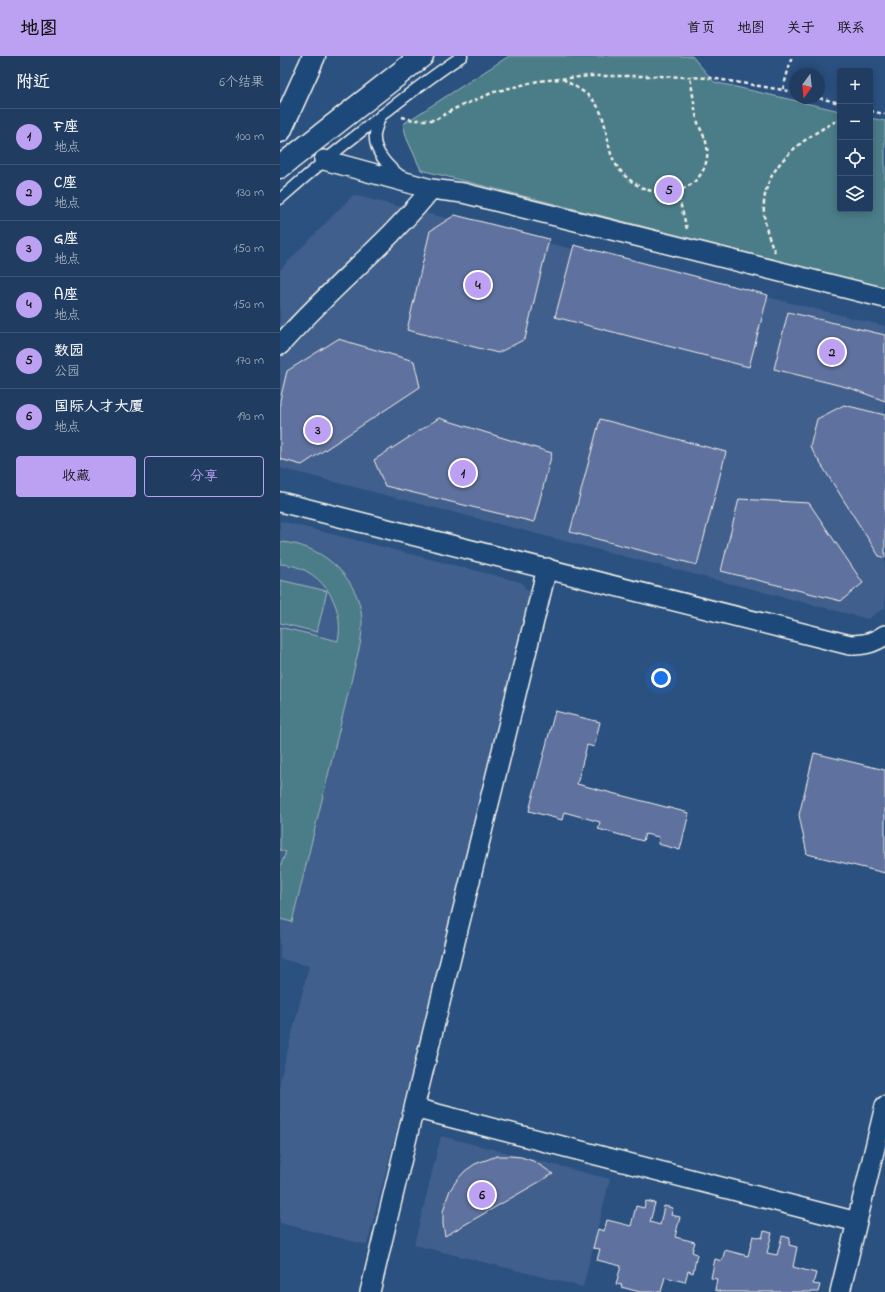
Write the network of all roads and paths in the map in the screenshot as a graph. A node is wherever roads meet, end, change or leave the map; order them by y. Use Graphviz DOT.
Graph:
graph roads {
  1 [pos="314,56"];
  2 [pos="422,56"];
  3 [pos="462,56"];
  4 [pos="792,56"];
  5 [pos="690,77"];
  6 [pos="563,79"];
  7 [pos="783,89"];
  8 [pos="789,90"];
  9 [pos="825,99"];
  10 [pos="837,102"];
  11 [pos="873,112"];
  12 [pos="885,114"];
  13 [pos="381,115"];
  14 [pos="402,117"];
  15 [pos="837,121"];
  16 [pos="280,131"];
  17 [pos="324,160"];
  18 [pos="280,167"];
  19 [pos="409,182"];
  20 [pos="431,189"];
  21 [pos="677,191"];
  22 [pos="280,199"];
  23 [pos="688,232"];
  24 [pos="777,255"];
  25 [pos="885,298"];
  26 [pos="280,345"];
  27 [pos="280,502"];
  28 [pos="547,568"];
  29 [pos="885,635"];
  30 [pos="885,1106"];
  31 [pos="414,1108"];
  32 [pos="878,1162"];
  33 [pos="857,1222"];
  34 [pos="370,1292"];
  35 [pos="840,1292"];
  1 -- 16 [label="highway"];
  2 -- 18 [label="highway"];
  3 -- 13 [label="lane"];
  4 -- 7 [label="path"];
  5 -- 6 [label="path"];
  5 -- 7 [label="path"];
  5 -- 21 [label="path"];
  6 -- 14 [label="path"];
  6 -- 21 [label="path"];
  7 -- 8 [label="path"];
  9 -- 10 [label="path"];
  11 -- 12 [label="path"];
  13 -- 17 [label="lane"];
  13 -- 19 [label="lane"];
  15 -- 24 [label="path"];
  17 -- 19 [label="street"];
  17 -- 22 [label="lane"];
  19 -- 20 [label="street"];
  20 -- 25 [label="street"];
  20 -- 26 [label="street"];
  21 -- 23 [label="path"];
  27 -- 28 [label="street"];
  28 -- 29 [label="street"];
  28 -- 31 [label="street"];
  30 -- 32 [label="street"];
  31 -- 33 [label="street"];
  31 -- 34 [label="street"];
  32 -- 33 [label="street"];
  33 -- 35 [label="street"];
}
